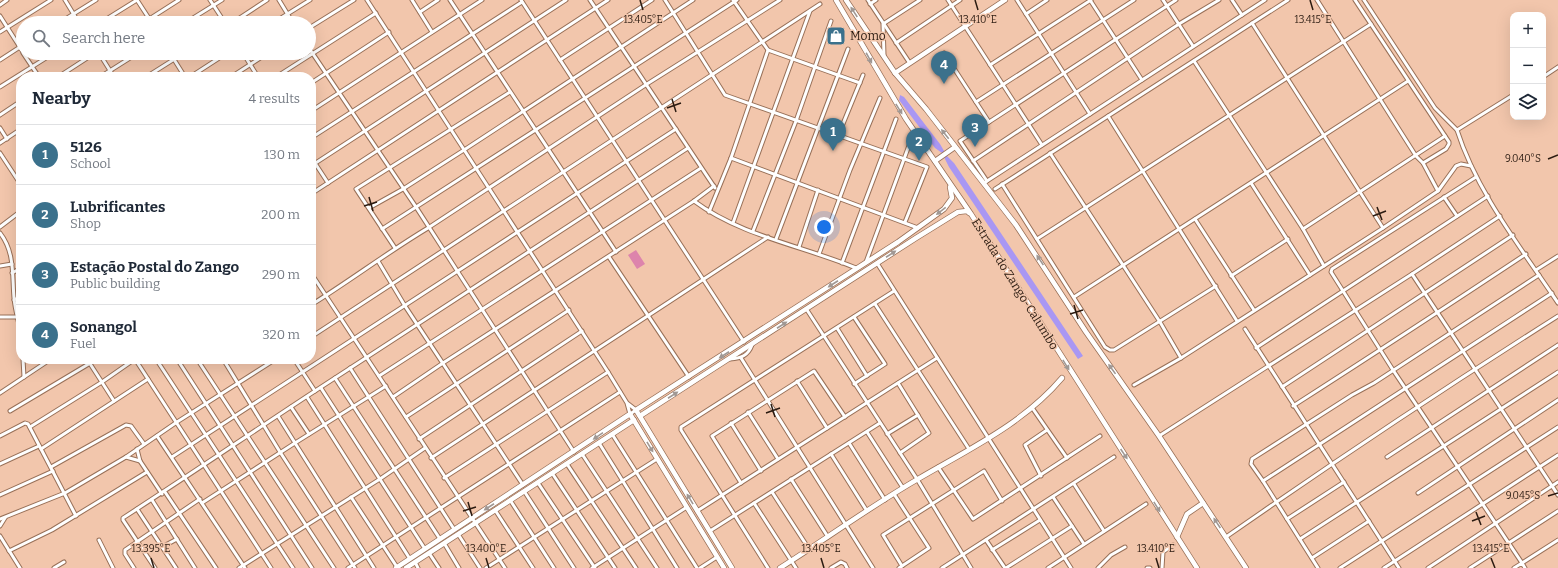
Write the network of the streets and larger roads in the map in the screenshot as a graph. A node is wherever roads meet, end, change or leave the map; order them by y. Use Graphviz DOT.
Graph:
graph roads {
  1 [pos="7,0"];
  2 [pos="51,0"];
  3 [pos="65,0"];
  4 [pos="96,0"];
  5 [pos="137,0"];
  6 [pos="179,0"];
  7 [pos="210,0"];
  8 [pos="222,0"];
  9 [pos="267,0"];
  10 [pos="279,0"];
  11 [pos="310,0"];
  12 [pos="354,0"];
  13 [pos="367,0"];
  14 [pos="412,0"];
  15 [pos="438,0"];
  16 [pos="450,0"];
  17 [pos="482,0"];
  18 [pos="566,0"];
  19 [pos="590,0"];
  20 [pos="608,0"];
  21 [pos="652,0"];
  22 [pos="665,0"];
  23 [pos="693,0"];
  24 [pos="780,0"];
  25 [pos="836,0"];
  26 [pos="846,0"];
  27 [pos="868,0"];
  28 [pos="876,0"];
  29 [pos="920,0"];
  30 [pos="948,0"];
  31 [pos="960,0"];
  32 [pos="1005,0"];
  33 [pos="1017,0"];
  34 [pos="1047,0"];
  35 [pos="1090,0"];
  36 [pos="1134,0"];
  37 [pos="1164,0"];
  38 [pos="1176,0"];
  39 [pos="1219,0"];
  40 [pos="1232,0"];
  41 [pos="1265,0"];
  42 [pos="1288,0"];
  43 [pos="1317,0"];
  44 [pos="1355,0"];
  45 [pos="1364,0"];
  46 [pos="522,1"];
  47 [pos="734,1"];
  48 [pos="820,4"];
  49 [pos="870,4"];
  50 [pos="0,5"];
  51 [pos="213,5"];
  52 [pos="951,6"];
  53 [pos="1167,6"];
  54 [pos="596,7"];
  55 [pos="810,10"];
  56 [pos="420,12"];
  57 [pos="376,13"];
  58 [pos="673,13"];
  59 [pos="74,14"];
  60 [pos="287,14"];
  61 [pos="460,14"];
  62 [pos="1026,14"];
  63 [pos="1242,15"];
  64 [pos="0,16"];
  65 [pos="26,16"];
  66 [pos="71,16"];
  67 [pos="111,16"];
  68 [pos="147,16"];
  69 [pos="154,16"];
  70 [pos="196,16"];
  71 [pos="220,16"];
  72 [pos="243,16"];
  73 [pos="284,16"];
  74 [pos="535,20"];
  75 [pos="1103,20"];
  76 [pos="747,21"];
  77 [pos="831,21"];
  78 [pos="16,23"];
  79 [pos="1252,23"];
  80 [pos="316,24"];
  81 [pos="883,24"];
  82 [pos="1179,24"];
  83 [pos="1371,24"];
  84 [pos="966,26"];
  85 [pos="610,27"];
  86 [pos="8,28"];
  87 [pos="0,32"];
  88 [pos="389,32"];
  89 [pos="432,32"];
  90 [pos="686,33"];
  91 [pos="473,34"];
  92 [pos="1039,34"];
  93 [pos="16,39"];
  94 [pos="1115,39"];
  95 [pos="547,40"];
  96 [pos="761,42"];
  97 [pos="896,43"];
  98 [pos="1344,43"];
  99 [pos="1194,46"];
  100 [pos="623,47"];
  101 [pos="16,49"];
  102 [pos="848,49"];
  103 [pos="768,50"];
  104 [pos="316,52"];
  105 [pos="401,52"];
  106 [pos="485,52"];
  107 [pos="698,52"];
  108 [pos="944,53"];
  109 [pos="1052,54"];
  110 [pos="316,58"];
  111 [pos="1128,58"];
  112 [pos="793,59"];
  113 [pos="884,59"];
  114 [pos="0,60"];
  115 [pos="28,60"];
  116 [pos="43,60"];
  117 [pos="84,60"];
  118 [pos="103,60"];
  119 [pos="127,60"];
  120 [pos="172,60"];
  121 [pos="175,60"];
  122 [pos="216,60"];
  123 [pos="248,60"];
  124 [pos="257,60"];
  125 [pos="303,60"];
  126 [pos="560,60"];
  127 [pos="1194,61"];
  128 [pos="909,62"];
  129 [pos="250,64"];
  130 [pos="990,65"];
  131 [pos="636,66"];
  132 [pos="814,66"];
  133 [pos="32,67"];
  134 [pos="1558,67"];
  135 [pos="110,71"];
  136 [pos="412,71"];
  137 [pos="24,72"];
  138 [pos="35,72"];
  139 [pos="66,72"];
  140 [pos="154,72"];
  141 [pos="182,72"];
  142 [pos="198,72"];
  143 [pos="238,72"];
  144 [pos="255,72"];
  145 [pos="284,72"];
  146 [pos="499,72"];
  147 [pos="1064,72"];
  148 [pos="327,73"];
  149 [pos="895,73"];
  150 [pos="838,74"];
  151 [pos="712,75"];
  152 [pos="863,75"];
  153 [pos="1546,75"];
  154 [pos="16,78"];
  155 [pos="571,78"];
  156 [pos="1287,79"];
  157 [pos="316,80"];
  158 [pos="1142,80"];
  159 [pos="1408,81"];
  160 [pos="860,83"];
  161 [pos="647,84"];
  162 [pos="1003,84"];
  163 [pos="0,88"];
  164 [pos="425,91"];
  165 [pos="510,92"];
  166 [pos="1076,92"];
  167 [pos="339,93"];
  168 [pos="584,98"];
  169 [pos="880,98"];
  170 [pos="1510,98"];
  171 [pos="1380,100"];
  172 [pos="976,102"];
  173 [pos="16,104"];
  174 [pos="751,104"];
  175 [pos="1016,104"];
  176 [pos="662,107"];
  177 [pos="316,108"];
  178 [pos="438,111"];
  179 [pos="523,111"];
  180 [pos="351,112"];
  181 [pos="774,113"];
  182 [pos="1090,114"];
  183 [pos="0,115"];
  184 [pos="1108,116"];
  185 [pos="1229,116"];
  186 [pos="597,118"];
  187 [pos="896,118"];
  188 [pos="796,121"];
  189 [pos="989,122"];
  190 [pos="1028,123"];
  191 [pos="0,128"];
  192 [pos="676,129"];
  193 [pos="817,129"];
  194 [pos="535,130"];
  195 [pos="1457,130"];
  196 [pos="364,131"];
  197 [pos="451,131"];
  198 [pos="16,132"];
  199 [pos="316,135"];
  200 [pos="1324,135"];
  201 [pos="838,136"];
  202 [pos="1445,136"];
  203 [pos="6,139"];
  204 [pos="611,140"];
  205 [pos="911,140"];
  206 [pos="0,142"];
  207 [pos="860,143"];
  208 [pos="1042,145"];
  209 [pos="955,147"];
  210 [pos="688,148"];
  211 [pos="378,150"];
  212 [pos="464,150"];
  213 [pos="548,150"];
  214 [pos="883,152"];
  215 [pos="0,153"];
  216 [pos="1050,153"];
  217 [pos="1416,156"];
  218 [pos="731,158"];
  219 [pos="904,159"];
  220 [pos="935,161"];
  221 [pos="973,161"];
  222 [pos="316,162"];
  223 [pos="626,162"];
  224 [pos="1422,163"];
  225 [pos="316,165"];
  226 [pos="754,166"];
  227 [pos="1471,166"];
  228 [pos="390,168"];
  229 [pos="476,168"];
  230 [pos="701,168"];
  231 [pos="563,172"];
  232 [pos="1142,172"];
  233 [pos="1266,173"];
  234 [pos="775,174"];
  235 [pos="1476,177"];
  236 [pos="16,178"];
  237 [pos="946,178"];
  238 [pos="638,180"];
  239 [pos="797,182"];
  240 [pos="985,182"];
  241 [pos="1251,182"];
  242 [pos="328,183"];
  243 [pos="1002,184"];
  244 [pos="714,186"];
  245 [pos="489,188"];
  246 [pos="403,189"];
  247 [pos="995,189"];
  248 [pos="818,190"];
  249 [pos="316,191"];
  250 [pos="717,191"];
  251 [pos="1438,191"];
  252 [pos="1360,192"];
  253 [pos="577,193"];
  254 [pos="1488,196"];
  255 [pos="1444,197"];
  256 [pos="839,198"];
  257 [pos="652,200"];
  258 [pos="694,201"];
  259 [pos="416,207"];
  260 [pos="863,207"];
  261 [pos="369,208"];
  262 [pos="1086,208"];
  263 [pos="504,210"];
  264 [pos="709,212"];
  265 [pos="590,213"];
  266 [pos="883,214"];
  267 [pos="971,214"];
  268 [pos="16,215"];
  269 [pos="1457,216"];
  270 [pos="1500,216"];
  271 [pos="1195,219"];
  272 [pos="664,220"];
  273 [pos="905,222"];
  274 [pos="733,223"];
  275 [pos="0,227"];
  276 [pos="428,228"];
  277 [pos="918,228"];
  278 [pos="1383,228"];
  279 [pos="382,229"];
  280 [pos="1179,229"];
  281 [pos="1303,229"];
  282 [pos="753,231"];
  283 [pos="517,232"];
  284 [pos="602,232"];
  285 [pos="0,233"];
  286 [pos="1513,235"];
  287 [pos="1,237"];
  288 [pos="768,237"];
  289 [pos="1037,239"];
  290 [pos="1288,239"];
  291 [pos="776,240"];
  292 [pos="799,247"];
  293 [pos="395,248"];
  294 [pos="442,250"];
  295 [pos="529,252"];
  296 [pos="616,252"];
  297 [pos="819,254"];
  298 [pos="1526,254"];
  299 [pos="1558,256"];
  300 [pos="609,257"];
  301 [pos="378,261"];
  302 [pos="866,262"];
  303 [pos="842,263"];
  304 [pos="12,264"];
  305 [pos="877,264"];
  306 [pos="0,266"];
  307 [pos="1123,266"];
  308 [pos="1324,266"];
  309 [pos="856,268"];
  310 [pos="1536,270"];
  311 [pos="16,271"];
  312 [pos="542,271"];
  313 [pos="456,272"];
  314 [pos="12,273"];
  315 [pos="1412,274"];
  316 [pos="1310,275"];
  317 [pos="1539,275"];
  318 [pos="1231,276"];
  319 [pos="316,281"];
  320 [pos="704,281"];
  321 [pos="392,283"];
  322 [pos="1216,286"];
  323 [pos="469,291"];
  324 [pos="556,291"];
  325 [pos="894,291"];
  326 [pos="1343,291"];
  327 [pos="1425,293"];
  328 [pos="1552,293"];
  329 [pos="325,296"];
  330 [pos="1074,297"];
  331 [pos="14,300"];
  332 [pos="316,302"];
  333 [pos="1558,303"];
  334 [pos="874,304"];
  335 [pos="405,306"];
  336 [pos="16,308"];
  337 [pos="481,310"];
  338 [pos="569,310"];
  339 [pos="807,310"];
  340 [pos="1254,310"];
  341 [pos="1356,310"];
  342 [pos="1438,313"];
  343 [pos="1558,316"];
  344 [pos="0,317"];
  345 [pos="16,317"];
  346 [pos="649,317"];
  347 [pos="854,317"];
  348 [pos="341,319"];
  349 [pos="1238,320"];
  350 [pos="1160,322"];
  351 [pos="417,325"];
  352 [pos="836,328"];
  353 [pos="1245,329"];
  354 [pos="494,330"];
  355 [pos="1368,330"];
  356 [pos="582,331"];
  357 [pos="1450,332"];
  358 [pos="316,334"];
  359 [pos="824,337"];
  360 [pos="354,338"];
  361 [pos="744,342"];
  362 [pos="430,343"];
  363 [pos="1558,344"];
  364 [pos="752,345"];
  365 [pos="1256,348"];
  366 [pos="1381,350"];
  367 [pos="508,351"];
  368 [pos="1463,351"];
  369 [pos="596,352"];
  370 [pos="366,357"];
  371 [pos="742,358"];
  372 [pos="937,358"];
  373 [pos="1181,358"];
  374 [pos="730,359"];
  375 [pos="316,363"];
  376 [pos="443,363"];
  377 [pos="23,364"];
  378 [pos="43,364"];
  379 [pos="90,364"];
  380 [pos="128,364"];
  381 [pos="138,364"];
  382 [pos="159,364"];
  383 [pos="180,364"];
  384 [pos="200,364"];
  385 [pos="228,364"];
  386 [pos="268,364"];
  387 [pos="297,364"];
  388 [pos="315,364"];
  389 [pos="1268,366"];
  390 [pos="350,368"];
  391 [pos="1475,368"];
  392 [pos="1393,370"];
  393 [pos="521,371"];
  394 [pos="917,371"];
  395 [pos="303,372"];
  396 [pos="608,372"];
  397 [pos="1558,372"];
  398 [pos="24,376"];
  399 [pos="379,376"];
  400 [pos="867,376"];
  401 [pos="689,377"];
  402 [pos="335,378"];
  403 [pos="1062,378"];
  404 [pos="148,379"];
  405 [pos="755,381"];
  406 [pos="797,381"];
  407 [pos="102,382"];
  408 [pos="238,383"];
  409 [pos="898,383"];
  410 [pos="457,384"];
  411 [pos="854,384"];
  412 [pos="1134,385"];
  413 [pos="386,386"];
  414 [pos="1282,387"];
  415 [pos="321,388"];
  416 [pos="1406,388"];
  417 [pos="1489,390"];
  418 [pos="315,391"];
  419 [pos="534,391"];
  420 [pos="620,392"];
  421 [pos="0,393"];
  422 [pos="220,394"];
  423 [pos="307,397"];
  424 [pos="368,397"];
  425 [pos="393,397"];
  426 [pos="767,400"];
  427 [pos="1558,400"];
  428 [pos="114,401"];
  429 [pos="627,403"];
  430 [pos="867,403"];
  431 [pos="206,404"];
  432 [pos="251,405"];
  433 [pos="470,405"];
  434 [pos="354,406"];
  435 [pos="1293,406"];
  436 [pos="291,407"];
  437 [pos="1418,407"];
  438 [pos="1034,408"];
  439 [pos="1501,408"];
  440 [pos="548,410"];
  441 [pos="636,410"];
  442 [pos="10,411"];
  443 [pos="748,412"];
  444 [pos="191,413"];
  445 [pos="630,414"];
  446 [pos="339,415"];
  447 [pos="918,415"];
  448 [pos="235,416"];
  449 [pos="278,416"];
  450 [pos="640,416"];
  451 [pos="844,417"];
  452 [pos="406,418"];
  453 [pos="634,420"];
  454 [pos="177,422"];
  455 [pos="731,423"];
  456 [pos="325,424"];
  457 [pos="483,424"];
  458 [pos="880,424"];
  459 [pos="263,425"];
  460 [pos="30,426"];
  461 [pos="221,426"];
  462 [pos="1306,426"];
  463 [pos="1432,426"];
  464 [pos="1558,427"];
  465 [pos="827,428"];
  466 [pos="1514,428"];
  467 [pos="560,430"];
  468 [pos="1047,430"];
  469 [pos="867,432"];
  470 [pos="309,434"];
  471 [pos="612,434"];
  472 [pos="887,434"];
  473 [pos="206,435"];
  474 [pos="0,436"];
  475 [pos="158,436"];
  476 [pos="248,436"];
  477 [pos="1100,436"];
  478 [pos="1160,436"];
  479 [pos="419,439"];
  480 [pos="989,439"];
  481 [pos="295,443"];
  482 [pos="599,443"];
  483 [pos="849,443"];
  484 [pos="144,444"];
  485 [pos="496,444"];
  486 [pos="192,445"];
  487 [pos="234,445"];
  488 [pos="1319,445"];
  489 [pos="1444,445"];
  490 [pos="40,447"];
  491 [pos="1527,447"];
  492 [pos="425,448"];
  493 [pos="797,448"];
  494 [pos="137,449"];
  495 [pos="969,449"];
  496 [pos="280,452"];
  497 [pos="574,452"];
  498 [pos="900,453"];
  499 [pos="218,454"];
  500 [pos="582,454"];
  501 [pos="831,454"];
  502 [pos="1558,454"];
  503 [pos="126,457"];
  504 [pos="172,457"];
  505 [pos="1114,457"];
  506 [pos="1387,457"];
  507 [pos="431,458"];
  508 [pos="1067,458"];
  509 [pos="409,459"];
  510 [pos="658,459"];
  511 [pos="778,459"];
  512 [pos="140,461"];
  513 [pos="265,462"];
  514 [pos="0,464"];
  515 [pos="510,464"];
  516 [pos="567,464"];
  517 [pos="1332,464"];
  518 [pos="204,465"];
  519 [pos="1539,466"];
  520 [pos="51,467"];
  521 [pos="938,467"];
  522 [pos="1457,467"];
  523 [pos="810,468"];
  524 [pos="395,469"];
  525 [pos="53,471"];
  526 [pos="250,471"];
  527 [pos="761,471"];
  528 [pos="147,472"];
  529 [pos="636,472"];
  530 [pos="552,473"];
  531 [pos="1041,476"];
  532 [pos="186,478"];
  533 [pos="444,478"];
  534 [pos="380,479"];
  535 [pos="917,479"];
  536 [pos="622,480"];
  537 [pos="791,480"];
  538 [pos="236,481"];
  539 [pos="1263,481"];
  540 [pos="1344,482"];
  541 [pos="1558,482"];
  542 [pos="538,483"];
  543 [pos="741,483"];
  544 [pos="1074,484"];
  545 [pos="523,485"];
  546 [pos="1470,486"];
  547 [pos="1552,486"];
  548 [pos="903,488"];
  549 [pos="1020,488"];
  550 [pos="364,489"];
  551 [pos="607,490"];
  552 [pos="221,491"];
  553 [pos="954,491"];
  554 [pos="524,492"];
  555 [pos="772,492"];
  556 [pos="65,493"];
  557 [pos="164,493"];
  558 [pos="1418,493"];
  559 [pos="894,494"];
  560 [pos="722,495"];
  561 [pos="1558,495"];
  562 [pos="0,496"];
  563 [pos="351,497"];
  564 [pos="458,497"];
  565 [pos="1053,497"];
  566 [pos="200,499"];
  567 [pos="152,500"];
  568 [pos="510,500"];
  569 [pos="592,500"];
  570 [pos="885,500"];
  571 [pos="1002,501"];
  572 [pos="1276,502"];
  573 [pos="1357,502"];
  574 [pos="202,503"];
  575 [pos="754,503"];
  576 [pos="1203,503"];
  577 [pos="1146,504"];
  578 [pos="1483,504"];
  579 [pos="932,505"];
  580 [pos="336,507"];
  581 [pos="687,507"];
  582 [pos="440,508"];
  583 [pos="137,509"];
  584 [pos="1034,509"];
  585 [pos="495,510"];
  586 [pos="576,510"];
  587 [pos="697,510"];
  588 [pos="1558,510"];
  589 [pos="867,511"];
  590 [pos="180,513"];
  591 [pos="735,515"];
  592 [pos="76,516"];
  593 [pos="320,516"];
  594 [pos="426,517"];
  595 [pos="5,518"];
  596 [pos="472,518"];
  597 [pos="0,519"];
  598 [pos="563,519"];
  599 [pos="910,519"];
  600 [pos="1287,519"];
  601 [pos="667,520"];
  602 [pos="1040,520"];
  603 [pos="1369,521"];
  604 [pos="166,522"];
  605 [pos="475,523"];
  606 [pos="1495,524"];
  607 [pos="846,525"];
  608 [pos="0,526"];
  609 [pos="307,526"];
  610 [pos="1072,526"];
  611 [pos="410,527"];
  612 [pos="454,529"];
  613 [pos="547,529"];
  614 [pos="653,529"];
  615 [pos="710,531"];
  616 [pos="1104,531"];
  617 [pos="152,532"];
  618 [pos="458,534"];
  619 [pos="292,535"];
  620 [pos="0,536"];
  621 [pos="396,537"];
  622 [pos="828,537"];
  623 [pos="1176,537"];
  624 [pos="1226,537"];
  625 [pos="533,538"];
  626 [pos="1052,538"];
  627 [pos="177,539"];
  628 [pos="638,539"];
  629 [pos="1300,539"];
  630 [pos="99,540"];
  631 [pos="986,540"];
  632 [pos="1558,540"];
  633 [pos="137,541"];
  634 [pos="442,541"];
  635 [pos="1382,541"];
  636 [pos="1508,543"];
  637 [pos="278,544"];
  638 [pos="1084,544"];
  639 [pos="382,545"];
  640 [pos="1173,545"];
  641 [pos="162,547"];
  642 [pos="519,547"];
  643 [pos="1125,547"];
  644 [pos="623,548"];
  645 [pos="424,549"];
  646 [pos="809,549"];
  647 [pos="992,550"];
  648 [pos="9,551"];
  649 [pos="429,553"];
  650 [pos="262,554"];
  651 [pos="963,555"];
  652 [pos="367,556"];
  653 [pos="608,557"];
  654 [pos="717,557"];
  655 [pos="1064,557"];
  656 [pos="1312,558"];
  657 [pos="499,559"];
  658 [pos="412,560"];
  659 [pos="791,561"];
  660 [pos="1394,561"];
  661 [pos="64,562"];
  662 [pos="1522,563"];
  663 [pos="354,566"];
  664 [pos="902,566"];
  665 [pos="244,567"];
  666 [pos="20,568"];
  667 [pos="54,568"];
  668 [pos="113,568"];
  669 [pos="134,568"];
  670 [pos="155,568"];
  671 [pos="176,568"];
  672 [pos="195,568"];
  673 [pos="216,568"];
  674 [pos="238,568"];
  675 [pos="272,568"];
  676 [pos="293,568"];
  677 [pos="312,568"];
  678 [pos="334,568"];
  679 [pos="348,568"];
  680 [pos="374,568"];
  681 [pos="396,568"];
  682 [pos="406,568"];
  683 [pos="418,568"];
  684 [pos="439,568"];
  685 [pos="459,568"];
  686 [pos="480,568"];
  687 [pos="486,568"];
  688 [pos="505,568"];
  689 [pos="533,568"];
  690 [pos="554,568"];
  691 [pos="574,568"];
  692 [pos="594,568"];
  693 [pos="615,568"];
  694 [pos="636,568"];
  695 [pos="656,568"];
  696 [pos="677,568"];
  697 [pos="699,568"];
  698 [pos="724,568"];
  699 [pos="732,568"];
  700 [pos="768,568"];
  701 [pos="780,568"];
  702 [pos="796,568"];
  703 [pos="831,568"];
  704 [pos="847,568"];
  705 [pos="874,568"];
  706 [pos="899,568"];
  707 [pos="942,568"];
  708 [pos="971,568"];
  709 [pos="1006,568"];
  710 [pos="1048,568"];
  711 [pos="1071,568"];
  712 [pos="1098,568"];
  713 [pos="1162,568"];
  714 [pos="1196,568"];
  715 [pos="1246,568"];
  716 [pos="1318,568"];
  717 [pos="1340,568"];
  718 [pos="1384,568"];
  719 [pos="1399,568"];
  720 [pos="1428,568"];
  721 [pos="1470,568"];
  722 [pos="1514,568"];
  723 [pos="1525,568"];
  1 -- 50 [label="street"];
  2 -- 65 [label="street"];
  3 -- 59 [label="street"];
  4 -- 59 [label="street"];
  5 -- 67 [label="street"];
  5 -- 68 [label="street"];
  6 -- 69 [label="street"];
  7 -- 51 [label="street"];
  8 -- 51 [label="street"];
  9 -- 72 [label="street"];
  10 -- 60 [label="street"];
  11 -- 60 [label="street"];
  12 -- 80 [label="street"];
  13 -- 57 [label="street"];
  14 -- 56 [label="street"];
  15 -- 56 [label="street"];
  16 -- 61 [label="street"];
  17 -- 61 [label="street"];
  18 -- 74 [label="street"];
  19 -- 54 [label="street"];
  20 -- 54 [label="street"];
  21 -- 85 [label="street"];
  22 -- 58 [label="street"];
  23 -- 58 [label="street"];
  24 -- 76 [label="street"];
  25 -- 220 [label="street, Estrada do Zango-Calumbo, one-way"];
  113 -- 26 [label="street, one-way"];
  27 -- 49 [label="street"];
  28 -- 49 [label="street"];
  29 -- 81 [label="street"];
  30 -- 52 [label="street"];
  31 -- 52 [label="street"];
  32 -- 84 [label="street"];
  33 -- 62 [label="street"];
  34 -- 62 [label="street"];
  35 -- 75 [label="street"];
  35 -- 92 [label="street"];
  36 -- 75 [label="street"];
  37 -- 53 [label="street"];
  38 -- 53 [label="street"];
  39 -- 82 [label="street"];
  40 -- 63 [label="street"];
  41 -- 63 [label="street"];
  42 -- 79 [label="street"];
  43 -- 98 [label="street"];
  44 -- 83 [label="street"];
  45 -- 195 [label="street"];
  46 -- 74 [label="street"];
  46 -- 91 [label="street"];
  47 -- 76 [label="street"];
  47 -- 90 [label="street"];
  48 -- 55 [label="street"];
  49 -- 81 [label="street"];
  51 -- 70 [label="street"];
  51 -- 71 [label="street"];
  52 -- 84 [label="street"];
  52 -- 97 [label="street"];
  53 -- 82 [label="street"];
  53 -- 94 [label="street"];
  54 -- 85 [label="street"];
  54 -- 95 [label="street"];
  55 -- 96 [label="street"];
  55 -- 112 [label="street"];
  56 -- 89 [label="street"];
  57 -- 88 [label="street"];
  57 -- 104 [label="street"];
  58 -- 90 [label="street"];
  58 -- 100 [label="street"];
  59 -- 66 [label="street"];
  60 -- 73 [label="street"];
  61 -- 89 [label="street"];
  61 -- 91 [label="street"];
  62 -- 92 [label="street"];
  63 -- 99 [label="street"];
  64 -- 86 [label="street"];
  74 -- 95 [label="street"];
  74 -- 106 [label="street"];
  75 -- 94 [label="street"];
  75 -- 109 [label="street"];
  76 -- 96 [label="street"];
  76 -- 107 [label="street"];
  77 -- 132 [label="street"];
  78 -- 86 [label="street"];
  79 -- 127 [label="street"];
  79 -- 156 [label="street"];
  81 -- 97 [label="street"];
  81 -- 113 [label="street"];
  82 -- 99 [label="street"];
  82 -- 111 [label="street"];
  83 -- 98 [label="street"];
  83 -- 159 [label="street"];
  84 -- 128 [label="street"];
  84 -- 130 [label="street"];
  85 -- 100 [label="street"];
  85 -- 126 [label="street"];
  86 -- 87 [label="street"];
  86 -- 93 [label="street"];
  88 -- 105 [label="street"];
  88 -- 148 [label="street"];
  89 -- 105 [label="street"];
  90 -- 107 [label="street"];
  90 -- 131 [label="street"];
  91 -- 106 [label="street"];
  91 -- 136 [label="street"];
  92 -- 109 [label="street"];
  92 -- 130 [label="street"];
  94 -- 111 [label="street"];
  94 -- 147 [label="street"];
  95 -- 126 [label="street"];
  95 -- 146 [label="street"];
  96 -- 103 [label="street"];
  96 -- 151 [label="street"];
  97 -- 128 [label="street"];
  98 -- 156 [label="street"];
  98 -- 171 [label="street"];
  99 -- 158 [label="street"];
  100 -- 131 [label="street"];
  100 -- 155 [label="street"];
  101 -- 114 [label="street"];
  102 -- 150 [label="street"];
  103 -- 112 [label="street"];
  103 -- 174 [label="street"];
  105 -- 136 [label="street"];
  105 -- 167 [label="street"];
  106 -- 146 [label="street"];
  106 -- 164 [label="street"];
  107 -- 151 [label="street"];
  107 -- 161 [label="street"];
  108 -- 172 [label="street"];
  109 -- 147 [label="street"];
  109 -- 162 [label="street"];
  110 -- 148 [label="street"];
  111 -- 158 [label="street"];
  111 -- 166 [label="street"];
  112 -- 132 [label="street"];
  112 -- 181 [label="street"];
  113 -- 149 [label="street"];
  115 -- 133 [label="street"];
  116 -- 133 [label="street"];
  117 -- 139 [label="street"];
  118 -- 135 [label="street"];
  119 -- 135 [label="street"];
  120 -- 140 [label="street"];
  121 -- 141 [label="street"];
  122 -- 142 [label="street"];
  123 -- 129 [label="street"];
  124 -- 129 [label="street"];
  125 -- 145 [label="street"];
  126 -- 155 [label="street"];
  127 -- 184 [label="street"];
  127 -- 185 [label="street"];
  128 -- 149 [label="street"];
  129 -- 143 [label="street"];
  129 -- 144 [label="street"];
  130 -- 162 [label="street"];
  131 -- 161 [label="street"];
  131 -- 168 [label="street"];
  132 -- 150 [label="street"];
  132 -- 188 [label="street"];
  133 -- 137 [label="street"];
  133 -- 138 [label="street"];
  134 -- 153 [label="street"];
  136 -- 164 [label="street"];
  136 -- 180 [label="street"];
  146 -- 165 [label="street"];
  146 -- 178 [label="street"];
  147 -- 166 [label="street"];
  147 -- 175 [label="street"];
  148 -- 157 [label="street"];
  148 -- 167 [label="street"];
  209 -- 149 [label="street, one-way"];
  150 -- 160 [label="street"];
  150 -- 193 [label="street"];
  151 -- 174 [label="street"];
  151 -- 176 [label="street"];
  152 -- 160 [label="street"];
  154 -- 163 [label="street"];
  155 -- 168 [label="street"];
  155 -- 179 [label="street"];
  156 -- 185 [label="street"];
  156 -- 200 [label="street"];
  158 -- 182 [label="street"];
  159 -- 171 [label="street"];
  159 -- 202 [label="street"];
  160 -- 201 [label="street"];
  161 -- 176 [label="street"];
  161 -- 186 [label="street"];
  162 -- 172 [label="street"];
  162 -- 175 [label="street"];
  164 -- 178 [label="street"];
  164 -- 196 [label="street"];
  165 -- 179 [label="street"];
  165 -- 197 [label="street"];
  166 -- 182 [label="street"];
  166 -- 190 [label="street"];
  167 -- 177 [label="street"];
  167 -- 180 [label="street"];
  168 -- 186 [label="street"];
  168 -- 194 [label="street"];
  169 -- 207 [label="street"];
  170 -- 195 [label="street"];
  171 -- 200 [label="street"];
  171 -- 217 [label="street"];
  172 -- 189 [label="street"];
  173 -- 183 [label="street"];
  174 -- 181 [label="street"];
  174 -- 218 [label="street"];
  175 -- 189 [label="street"];
  175 -- 190 [label="street"];
  176 -- 192 [label="street"];
  176 -- 204 [label="street"];
  178 -- 197 [label="street"];
  178 -- 211 [label="street"];
  179 -- 194 [label="street"];
  179 -- 212 [label="street"];
  180 -- 196 [label="street"];
  180 -- 199 [label="street"];
  181 -- 188 [label="street"];
  181 -- 226 [label="street"];
  182 -- 208 [label="street"];
  184 -- 216 [label="street"];
  184 -- 232 [label="street"];
  185 -- 232 [label="street"];
  185 -- 233 [label="street"];
  186 -- 204 [label="street"];
  186 -- 213 [label="street"];
  187 -- 214 [label="street"];
  188 -- 193 [label="street"];
  188 -- 234 [label="street"];
  189 -- 221 [label="street"];
  190 -- 208 [label="street"];
  190 -- 221 [label="street"];
  191 -- 203 [label="street"];
  192 -- 210 [label="street"];
  192 -- 223 [label="street"];
  193 -- 201 [label="street"];
  193 -- 239 [label="street"];
  194 -- 213 [label="street"];
  194 -- 229 [label="street"];
  195 -- 227 [label="street"];
  196 -- 211 [label="street"];
  196 -- 222 [label="street"];
  197 -- 212 [label="street"];
  197 -- 228 [label="street"];
  198 -- 203 [label="street"];
  200 -- 233 [label="street"];
  200 -- 252 [label="street"];
  201 -- 207 [label="street"];
  202 -- 217 [label="street"];
  202 -- 224 [label="street"];
  203 -- 206 [label="street"];
  204 -- 223 [label="street"];
  204 -- 231 [label="street"];
  205 -- 219 [label="street"];
  207 -- 214 [label="street"];
  207 -- 256 [label="street"];
  208 -- 240 [label="street"];
  209 -- 220 [label="street"];
  209 -- 240 [label="street"];
  210 -- 230 [label="street"];
  210 -- 238 [label="street"];
  211 -- 228 [label="street"];
  211 -- 242 [label="street"];
  212 -- 229 [label="street"];
  212 -- 246 [label="street"];
  213 -- 231 [label="street"];
  213 -- 245 [label="street"];
  214 -- 219 [label="street"];
  214 -- 260 [label="street"];
  215 -- 236 [label="street"];
  216 -- 243 [label="street"];
  216 -- 262 [label="street"];
  217 -- 224 [label="street"];
  217 -- 252 [label="street"];
  218 -- 226 [label="street"];
  218 -- 250 [label="street"];
  219 -- 266 [label="street"];
  219 -- 273 [label="street"];
  220 -- 237 [label="street, Estrada do Zango-Calumbo"];
  221 -- 240 [label="street"];
  223 -- 238 [label="street"];
  223 -- 253 [label="street"];
  224 -- 251 [label="street"];
  225 -- 242 [label="street"];
  226 -- 234 [label="street"];
  226 -- 274 [label="street"];
  227 -- 235 [label="street"];
  227 -- 251 [label="street"];
  228 -- 246 [label="street"];
  228 -- 261 [label="street"];
  229 -- 245 [label="street"];
  229 -- 259 [label="street"];
  230 -- 244 [label="street"];
  230 -- 257 [label="street"];
  231 -- 253 [label="street"];
  231 -- 263 [label="street"];
  232 -- 262 [label="street"];
  232 -- 280 [label="street"];
  233 -- 241 [label="street"];
  233 -- 281 [label="street"];
  234 -- 239 [label="street"];
  234 -- 282 [label="street"];
  235 -- 254 [label="street"];
  235 -- 255 [label="street"];
  237 -- 267 [label="street, Estrada do Zango-Calumbo"];
  237 -- 277 [label="street, one-way"];
  238 -- 257 [label="street"];
  238 -- 265 [label="street"];
  239 -- 248 [label="street"];
  239 -- 291 [label="street"];
  478 -- 240 [label="street, one-way"];
  241 -- 271 [label="street"];
  241 -- 290 [label="street"];
  242 -- 249 [label="street"];
  243 -- 247 [label="street"];
  243 -- 289 [label="street"];
  244 -- 250 [label="street"];
  244 -- 258 [label="street"];
  245 -- 263 [label="street"];
  245 -- 276 [label="street"];
  246 -- 259 [label="street"];
  246 -- 261 [label="street"];
  248 -- 256 [label="street"];
  248 -- 292 [label="street"];
  250 -- 264 [label="street"];
  251 -- 278 [label="street"];
  252 -- 278 [label="street"];
  252 -- 281 [label="street"];
  253 -- 265 [label="street"];
  253 -- 283 [label="street"];
  254 -- 269 [label="street"];
  254 -- 270 [label="street"];
  255 -- 269 [label="street"];
  255 -- 326 [label="street"];
  256 -- 260 [label="street"];
  256 -- 297 [label="street"];
  257 -- 272 [label="street"];
  257 -- 284 [label="street"];
  258 -- 264 [label="street"];
  258 -- 272 [label="street"];
  259 -- 276 [label="street"];
  259 -- 279 [label="street"];
  260 -- 266 [label="street"];
  260 -- 303 [label="street"];
  261 -- 279 [label="street"];
  262 -- 289 [label="street"];
  262 -- 307 [label="street"];
  263 -- 283 [label="street"];
  263 -- 294 [label="street"];
  264 -- 274 [label="street"];
  265 -- 284 [label="street"];
  265 -- 295 [label="street"];
  266 -- 273 [label="street"];
  266 -- 302 [label="street"];
  305 -- 267 [label="street, one-way"];
  267 -- 623 [label="street, Estrada do Zango-Calumbo, one-way"];
  268 -- 275 [label="street"];
  269 -- 326 [label="street"];
  270 -- 286 [label="street"];
  270 -- 315 [label="street"];
  271 -- 280 [label="street"];
  271 -- 318 [label="street"];
  272 -- 296 [label="street"];
  272 -- 320 [label="street"];
  273 -- 277 [label="street"];
  274 -- 282 [label="street"];
  276 -- 293 [label="street"];
  276 -- 294 [label="street"];
  277 -- 302 [label="street"];
  278 -- 308 [label="street"];
  279 -- 293 [label="street"];
  280 -- 307 [label="street"];
  280 -- 322 [label="street"];
  281 -- 308 [label="street"];
  282 -- 288 [label="street"];
  283 -- 295 [label="street"];
  283 -- 313 [label="street"];
  284 -- 296 [label="street"];
  284 -- 312 [label="street"];
  285 -- 287 [label="street"];
  286 -- 298 [label="street"];
  286 -- 327 [label="street"];
  287 -- 304 [label="street"];
  288 -- 291 [label="street"];
  288 -- 320 [label="street"];
  289 -- 330 [label="street"];
  290 -- 316 [label="street"];
  290 -- 318 [label="street"];
  291 -- 292 [label="street"];
  292 -- 297 [label="street"];
  293 -- 301 [label="street"];
  294 -- 313 [label="street"];
  294 -- 321 [label="street"];
  295 -- 312 [label="street"];
  295 -- 323 [label="street"];
  296 -- 300 [label="street"];
  297 -- 303 [label="street"];
  298 -- 310 [label="street"];
  298 -- 342 [label="street"];
  299 -- 310 [label="street"];
  300 -- 324 [label="street"];
  300 -- 346 [label="street"];
  301 -- 321 [label="street"];
  301 -- 329 [label="street"];
  302 -- 309 [label="street"];
  303 -- 309 [label="street"];
  304 -- 306 [label="street"];
  304 -- 314 [label="street"];
  305 -- 325 [label="street"];
  305 -- 339 [label="street"];
  307 -- 330 [label="street"];
  307 -- 350 [label="street"];
  308 -- 316 [label="street"];
  309 -- 361 [label="street, one-way"];
  310 -- 317 [label="street"];
  311 -- 314 [label="street"];
  312 -- 324 [label="street"];
  312 -- 337 [label="street"];
  313 -- 323 [label="street"];
  313 -- 335 [label="street"];
  314 -- 331 [label="street"];
  315 -- 327 [label="street"];
  315 -- 341 [label="street"];
  316 -- 340 [label="street"];
  317 -- 328 [label="street"];
  317 -- 357 [label="street"];
  318 -- 340 [label="street"];
  319 -- 329 [label="street"];
  320 -- 346 [label="street"];
  320 -- 361 [label="street"];
  321 -- 335 [label="street"];
  321 -- 348 [label="street"];
  322 -- 349 [label="street"];
  322 -- 350 [label="street"];
  323 -- 337 [label="street"];
  323 -- 351 [label="street"];
  324 -- 338 [label="street"];
  324 -- 354 [label="street"];
  325 -- 334 [label="street"];
  325 -- 372 [label="street"];
  326 -- 341 [label="street"];
  326 -- 365 [label="street"];
  327 -- 342 [label="street"];
  327 -- 355 [label="street"];
  328 -- 333 [label="street"];
  328 -- 368 [label="street"];
  329 -- 332 [label="street"];
  329 -- 348 [label="street"];
  330 -- 350 [label="street"];
  331 -- 336 [label="street"];
  334 -- 347 [label="street"];
  334 -- 394 [label="street"];
  335 -- 351 [label="street"];
  335 -- 360 [label="street"];
  337 -- 354 [label="street"];
  337 -- 362 [label="street"];
  338 -- 356 [label="street"];
  338 -- 367 [label="street"];
  339 -- 359 [label="street"];
  364 -- 339 [label="street, one-way"];
  340 -- 349 [label="street"];
  341 -- 355 [label="street"];
  341 -- 389 [label="street"];
  342 -- 357 [label="street"];
  342 -- 366 [label="street"];
  343 -- 391 [label="street"];
  344 -- 345 [label="street"];
  346 -- 369 [label="street"];
  346 -- 401 [label="street"];
  347 -- 352 [label="street"];
  347 -- 400 [label="street"];
  348 -- 358 [label="street"];
  348 -- 360 [label="street"];
  349 -- 373 [label="street"];
  350 -- 373 [label="street"];
  351 -- 362 [label="street"];
  351 -- 370 [label="street"];
  352 -- 359 [label="street"];
  352 -- 400 [label="street"];
  353 -- 365 [label="street"];
  354 -- 367 [label="street"];
  354 -- 376 [label="street"];
  355 -- 366 [label="street"];
  355 -- 414 [label="street"];
  356 -- 369 [label="street"];
  356 -- 393 [label="street"];
  357 -- 368 [label="street"];
  357 -- 392 [label="street"];
  359 -- 405 [label="street"];
  359 -- 411 [label="street"];
  360 -- 370 [label="street"];
  360 -- 375 [label="street"];
  361 -- 401 [label="street, one-way"];
  362 -- 376 [label="street"];
  362 -- 399 [label="street"];
  363 -- 417 [label="street"];
  364 -- 371 [label="street"];
  364 -- 374 [label="street"];
  365 -- 389 [label="street"];
  366 -- 392 [label="street"];
  366 -- 435 [label="street"];
  367 -- 393 [label="street"];
  367 -- 410 [label="street"];
  368 -- 391 [label="street"];
  368 -- 416 [label="street"];
  369 -- 396 [label="street"];
  369 -- 419 [label="street"];
  370 -- 390 [label="street"];
  370 -- 399 [label="street"];
  371 -- 374 [label="street"];
  371 -- 405 [label="street"];
  372 -- 394 [label="street"];
  372 -- 480 [label="street"];
  373 -- 412 [label="street"];
  450 -- 374 [label="street, one-way"];
  376 -- 410 [label="street"];
  376 -- 425 [label="street"];
  377 -- 398 [label="street"];
  378 -- 398 [label="street"];
  379 -- 407 [label="street"];
  379 -- 442 [label="street"];
  380 -- 407 [label="street"];
  381 -- 404 [label="street"];
  382 -- 444 [label="street"];
  383 -- 431 [label="street"];
  384 -- 422 [label="street"];
  385 -- 408 [label="street"];
  386 -- 408 [label="street"];
  387 -- 395 [label="street"];
  388 -- 395 [label="street"];
  389 -- 414 [label="street"];
  389 -- 478 [label="street"];
  390 -- 402 [label="street"];
  390 -- 424 [label="street"];
  391 -- 417 [label="street"];
  391 -- 437 [label="street"];
  392 -- 416 [label="street"];
  392 -- 462 [label="street"];
  393 -- 419 [label="street"];
  393 -- 433 [label="street"];
  394 -- 409 [label="street"];
  394 -- 495 [label="street"];
  395 -- 418 [label="street"];
  395 -- 432 [label="street"];
  396 -- 420 [label="street"];
  396 -- 440 [label="street"];
  397 -- 439 [label="street"];
  398 -- 421 [label="street"];
  399 -- 413 [label="street"];
  400 -- 411 [label="street"];
  401 -- 441 [label="street"];
  402 -- 415 [label="street"];
  402 -- 434 [label="street"];
  403 -- 438 [label="street"];
  404 -- 428 [label="street"];
  404 -- 454 [label="street"];
  405 -- 426 [label="street"];
  405 -- 560 [label="street"];
  406 -- 426 [label="street"];
  406 -- 451 [label="street"];
  406 -- 465 [label="street"];
  407 -- 428 [label="street"];
  407 -- 460 [label="street"];
  408 -- 422 [label="street"];
  408 -- 432 [label="street"];
  409 -- 430 [label="street"];
  409 -- 447 [label="street"];
  410 -- 433 [label="street"];
  410 -- 452 [label="street"];
  411 -- 430 [label="street"];
  413 -- 424 [label="street"];
  413 -- 425 [label="street"];
  414 -- 435 [label="street"];
  415 -- 418 [label="street"];
  415 -- 446 [label="street"];
  416 -- 437 [label="street"];
  416 -- 488 [label="street"];
  417 -- 439 [label="street"];
  417 -- 463 [label="street"];
  418 -- 423 [label="street"];
  419 -- 440 [label="street"];
  419 -- 457 [label="street"];
  420 -- 429 [label="street"];
  420 -- 467 [label="street"];
  422 -- 431 [label="street"];
  422 -- 448 [label="street"];
  423 -- 436 [label="street"];
  423 -- 456 [label="street"];
  424 -- 434 [label="street"];
  424 -- 509 [label="street"];
  425 -- 452 [label="street"];
  426 -- 443 [label="street"];
  426 -- 493 [label="street"];
  427 -- 466 [label="street"];
  428 -- 490 [label="street"];
  429 -- 441 [label="street"];
  429 -- 445 [label="street"];
  430 -- 451 [label="street"];
  430 -- 458 [label="street"];
  431 -- 444 [label="street"];
  431 -- 461 [label="street"];
  432 -- 448 [label="street"];
  432 -- 459 [label="street"];
  433 -- 457 [label="street"];
  433 -- 479 [label="street"];
  434 -- 446 [label="street"];
  434 -- 524 [label="street"];
  435 -- 462 [label="street"];
  436 -- 449 [label="street"];
  436 -- 470 [label="street"];
  437 -- 463 [label="street"];
  437 -- 517 [label="street"];
  438 -- 468 [label="street"];
  438 -- 480 [label="street"];
  439 -- 466 [label="street"];
  439 -- 489 [label="street"];
  440 -- 467 [label="street"];
  440 -- 485 [label="street"];
  441 -- 445 [label="street"];
  441 -- 450 [label="street"];
  443 -- 455 [label="street"];
  443 -- 511 [label="street"];
  444 -- 454 [label="street"];
  444 -- 473 [label="street"];
  445 -- 453 [label="street"];
  445 -- 497 [label="street, one-way"];
  446 -- 456 [label="street"];
  446 -- 534 [label="street"];
  447 -- 472 [label="street"];
  447 -- 498 [label="street"];
  448 -- 461 [label="street"];
  448 -- 476 [label="street"];
  449 -- 459 [label="street"];
  449 -- 481 [label="street"];
  450 -- 453 [label="street"];
  587 -- 450 [label="street, one-way"];
  451 -- 465 [label="street"];
  452 -- 479 [label="street"];
  453 -- 471 [label="street"];
  453 -- 510 [label="street, one-way"];
  454 -- 475 [label="street"];
  454 -- 486 [label="street"];
  455 -- 527 [label="street"];
  455 -- 543 [label="street"];
  456 -- 470 [label="street"];
  456 -- 550 [label="street"];
  457 -- 485 [label="street"];
  457 -- 507 [label="street"];
  458 -- 469 [label="street"];
  458 -- 472 [label="street"];
  459 -- 476 [label="street"];
  459 -- 496 [label="street"];
  460 -- 474 [label="street"];
  460 -- 490 [label="street"];
  461 -- 473 [label="street"];
  461 -- 487 [label="street"];
  462 -- 488 [label="street"];
  462 -- 539 [label="street"];
  463 -- 489 [label="street"];
  463 -- 506 [label="street"];
  464 -- 491 [label="street"];
  465 -- 493 [label="street"];
  466 -- 491 [label="street"];
  466 -- 522 [label="street"];
  467 -- 497 [label="street"];
  467 -- 515 [label="street"];
  468 -- 508 [label="street"];
  468 -- 531 [label="street"];
  469 -- 483 [label="street"];
  469 -- 548 [label="street"];
  470 -- 481 [label="street"];
  471 -- 482 [label="street"];
  471 -- 529 [label="street"];
  472 -- 498 [label="street"];
  473 -- 486 [label="street"];
  473 -- 499 [label="street"];
  475 -- 484 [label="street"];
  475 -- 504 [label="street"];
  476 -- 487 [label="street"];
  476 -- 513 [label="street"];
  477 -- 508 [label="street"];
  478 -- 576 [label="street"];
  479 -- 492 [label="street"];
  480 -- 495 [label="street"];
  480 -- 549 [label="street"];
  481 -- 496 [label="street"];
  481 -- 580 [label="street"];
  482 -- 500 [label="street"];
  482 -- 536 [label="street"];
  483 -- 501 [label="street"];
  483 -- 570 [label="street"];
  484 -- 494 [label="street"];
  484 -- 520 [label="street"];
  485 -- 515 [label="street"];
  485 -- 533 [label="street"];
  486 -- 504 [label="street"];
  486 -- 518 [label="street"];
  487 -- 499 [label="street"];
  487 -- 526 [label="street"];
  488 -- 517 [label="street"];
  488 -- 539 [label="street"];
  489 -- 522 [label="street"];
  489 -- 573 [label="street"];
  490 -- 514 [label="street"];
  490 -- 520 [label="street"];
  491 -- 519 [label="street"];
  491 -- 546 [label="street"];
  492 -- 507 [label="street"];
  492 -- 509 [label="street"];
  493 -- 511 [label="street"];
  493 -- 523 [label="street"];
  494 -- 503 [label="street"];
  494 -- 512 [label="street"];
  495 -- 521 [label="street"];
  496 -- 513 [label="street"];
  496 -- 593 [label="street"];
  497 -- 545 [label="street"];
  498 -- 535 [label="street"];
  499 -- 518 [label="street"];
  499 -- 538 [label="street"];
  500 -- 516 [label="street"];
  500 -- 551 [label="street"];
  501 -- 523 [label="street"];
  501 -- 589 [label="street"];
  502 -- 519 [label="street"];
  503 -- 512 [label="street"];
  503 -- 556 [label="street"];
  504 -- 532 [label="street"];
  505 -- 544 [label="street"];
  507 -- 533 [label="street"];
  508 -- 531 [label="street"];
  509 -- 524 [label="street"];
  509 -- 582 [label="street"];
  510 -- 529 [label="street"];
  510 -- 581 [label="street"];
  511 -- 527 [label="street"];
  512 -- 528 [label="street"];
  513 -- 526 [label="street"];
  513 -- 609 [label="street"];
  515 -- 545 [label="street"];
  515 -- 564 [label="street"];
  516 -- 530 [label="street"];
  516 -- 569 [label="street"];
  517 -- 540 [label="street"];
  517 -- 572 [label="street"];
  518 -- 532 [label="street"];
  518 -- 552 [label="street"];
  519 -- 547 [label="street"];
  519 -- 578 [label="street"];
  520 -- 525 [label="street"];
  521 -- 535 [label="street"];
  521 -- 553 [label="street"];
  522 -- 546 [label="street"];
  522 -- 558 [label="street"];
  523 -- 537 [label="street"];
  523 -- 607 [label="street"];
  524 -- 534 [label="street"];
  524 -- 594 [label="street"];
  525 -- 556 [label="street"];
  525 -- 562 [label="street"];
  526 -- 538 [label="street"];
  526 -- 619 [label="street"];
  527 -- 543 [label="street"];
  528 -- 557 [label="street"];
  528 -- 592 [label="street"];
  529 -- 536 [label="street"];
  529 -- 601 [label="street"];
  530 -- 542 [label="street"];
  530 -- 586 [label="street"];
  531 -- 549 [label="street"];
  532 -- 557 [label="street"];
  532 -- 566 [label="street"];
  533 -- 564 [label="street"];
  534 -- 550 [label="street"];
  534 -- 611 [label="street"];
  535 -- 548 [label="street"];
  535 -- 579 [label="street"];
  536 -- 551 [label="street"];
  536 -- 614 [label="street"];
  537 -- 555 [label="street"];
  537 -- 622 [label="street"];
  538 -- 552 [label="street"];
  538 -- 637 [label="street"];
  539 -- 572 [label="street"];
  540 -- 573 [label="street"];
  540 -- 600 [label="street"];
  541 -- 547 [label="street"];
  542 -- 554 [label="street"];
  542 -- 598 [label="street"];
  543 -- 560 [label="street"];
  544 -- 565 [label="street"];
  544 -- 616 [label="street"];
  545 -- 596 [label="street, one-way"];
  546 -- 578 [label="street"];
  546 -- 635 [label="street"];
  547 -- 561 [label="street"];
  547 -- 606 [label="street"];
  548 -- 559 [label="street"];
  549 -- 571 [label="street"];
  549 -- 584 [label="street"];
  550 -- 563 [label="street"];
  550 -- 621 [label="street"];
  551 -- 569 [label="street"];
  551 -- 628 [label="street"];
  552 -- 574 [label="street"];
  552 -- 650 [label="street"];
  553 -- 571 [label="street"];
  553 -- 571 [label="street"];
  553 -- 579 [label="street"];
  554 -- 568 [label="street"];
  554 -- 613 [label="street"];
  555 -- 575 [label="street"];
  555 -- 646 [label="street"];
  556 -- 592 [label="street"];
  556 -- 595 [label="street"];
  557 -- 567 [label="street"];
  557 -- 590 [label="street"];
  559 -- 570 [label="street"];
  559 -- 599 [label="street"];
  560 -- 587 [label="street"];
  560 -- 591 [label="street"];
  563 -- 580 [label="street"];
  563 -- 639 [label="street"];
  564 -- 582 [label="street"];
  564 -- 596 [label="street"];
  565 -- 584 [label="street"];
  565 -- 610 [label="street"];
  566 -- 574 [label="street"];
  566 -- 590 [label="street"];
  567 -- 583 [label="street"];
  567 -- 604 [label="street"];
  568 -- 585 [label="street"];
  568 -- 625 [label="street"];
  569 -- 586 [label="street"];
  569 -- 644 [label="street"];
  570 -- 589 [label="street"];
  572 -- 600 [label="street"];
  572 -- 624 [label="street"];
  573 -- 603 [label="street"];
  573 -- 629 [label="street"];
  574 -- 665 [label="street"];
  575 -- 591 [label="street"];
  575 -- 659 [label="street"];
  576 -- 623 [label="street"];
  624 -- 576 [label="street, one-way"];
  577 -- 616 [label="street"];
  578 -- 606 [label="street"];
  578 -- 660 [label="street"];
  579 -- 599 [label="street"];
  579 -- 651 [label="street"];
  580 -- 593 [label="street"];
  580 -- 652 [label="street"];
  581 -- 601 [label="street"];
  581 -- 654 [label="street"];
  582 -- 594 [label="street"];
  582 -- 612 [label="street"];
  583 -- 617 [label="street"];
  583 -- 633 [label="street"];
  584 -- 602 [label="street"];
  584 -- 631 [label="street"];
  585 -- 605 [label="street"];
  585 -- 642 [label="street"];
  586 -- 598 [label="street"];
  586 -- 653 [label="street"];
  587 -- 615 [label="street"];
  588 -- 636 [label="street"];
  589 -- 607 [label="street"];
  590 -- 604 [label="street"];
  590 -- 673 [label="street"];
  591 -- 615 [label="street"];
  591 -- 700 [label="street"];
  592 -- 648 [label="street"];
  593 -- 609 [label="street"];
  593 -- 663 [label="street"];
  594 -- 611 [label="street"];
  594 -- 634 [label="street"];
  595 -- 597 [label="street"];
  595 -- 608 [label="street"];
  596 -- 605 [label="street"];
  596 -- 612 [label="street"];
  598 -- 613 [label="street"];
  598 -- 692 [label="street"];
  599 -- 664 [label="street"];
  599 -- 664 [label="street"];
  600 -- 629 [label="street"];
  601 -- 614 [label="street"];
  601 -- 697 [label="street"];
  602 -- 626 [label="street"];
  602 -- 647 [label="street"];
  603 -- 635 [label="street"];
  603 -- 656 [label="street"];
  604 -- 617 [label="street"];
  604 -- 627 [label="street"];
  605 -- 618 [label="street"];
  605 -- 657 [label="street"];
  606 -- 636 [label="street"];
  606 -- 720 [label="street"];
  607 -- 622 [label="street"];
  607 -- 705 [label="street"];
  609 -- 619 [label="street"];
  609 -- 678 [label="street"];
  610 -- 626 [label="street"];
  610 -- 638 [label="street"];
  611 -- 621 [label="street"];
  611 -- 645 [label="street"];
  612 -- 634 [label="street"];
  613 -- 625 [label="street"];
  613 -- 691 [label="street"];
  614 -- 628 [label="street"];
  614 -- 696 [label="street"];
  615 -- 699 [label="street"];
  616 -- 638 [label="street"];
  617 -- 633 [label="street"];
  617 -- 641 [label="street"];
  618 -- 634 [label="street"];
  618 -- 686 [label="street"];
  619 -- 637 [label="street"];
  619 -- 677 [label="street"];
  620 -- 648 [label="street"];
  621 -- 639 [label="street"];
  621 -- 658 [label="street"];
  622 -- 646 [label="street"];
  623 -- 714 [label="street, Estrada do Zango-Calumbo"];
  624 -- 715 [label="street"];
  625 -- 642 [label="street"];
  625 -- 690 [label="street"];
  626 -- 655 [label="street"];
  626 -- 709 [label="street"];
  627 -- 641 [label="street"];
  627 -- 672 [label="street"];
  628 -- 644 [label="street"];
  628 -- 695 [label="street"];
  629 -- 656 [label="street"];
  630 -- 668 [label="street"];
  631 -- 647 [label="street"];
  631 -- 651 [label="street"];
  632 -- 662 [label="street"];
  633 -- 669 [label="street"];
  633 -- 670 [label="street"];
  634 -- 645 [label="street"];
  634 -- 649 [label="street"];
  634 -- 685 [label="street"];
  635 -- 660 [label="street"];
  635 -- 717 [label="street"];
  636 -- 662 [label="street"];
  636 -- 721 [label="street"];
  637 -- 650 [label="street"];
  637 -- 676 [label="street"];
  638 -- 655 [label="street"];
  639 -- 652 [label="street"];
  639 -- 681 [label="street"];
  640 -- 713 [label="street"];
  641 -- 671 [label="street"];
  642 -- 657 [label="street"];
  642 -- 689 [label="street"];
  643 -- 712 [label="street"];
  644 -- 653 [label="street"];
  644 -- 694 [label="street"];
  645 -- 658 [label="street"];
  646 -- 659 [label="street"];
  647 -- 709 [label="street"];
  648 -- 666 [label="street"];
  649 -- 658 [label="street"];
  649 -- 684 [label="street"];
  650 -- 665 [label="street"];
  650 -- 675 [label="street"];
  651 -- 707 [label="street"];
  651 -- 708 [label="street"];
  652 -- 663 [label="street"];
  652 -- 680 [label="street"];
  653 -- 692 [label="street"];
  653 -- 693 [label="street"];
  654 -- 697 [label="street"];
  654 -- 698 [label="street"];
  655 -- 710 [label="street"];
  655 -- 711 [label="street"];
  656 -- 716 [label="street"];
  657 -- 687 [label="street"];
  657 -- 688 [label="street"];
  658 -- 681 [label="street"];
  658 -- 682 [label="street"];
  658 -- 683 [label="street"];
  659 -- 701 [label="street"];
  659 -- 702 [label="street"];
  660 -- 718 [label="street"];
  660 -- 719 [label="street"];
  661 -- 667 [label="street"];
  662 -- 722 [label="street"];
  662 -- 723 [label="street"];
  663 -- 679 [label="street"];
  664 -- 706 [label="street"];
  665 -- 674 [label="street"];
  703 -- 704 [label="street"];
}
